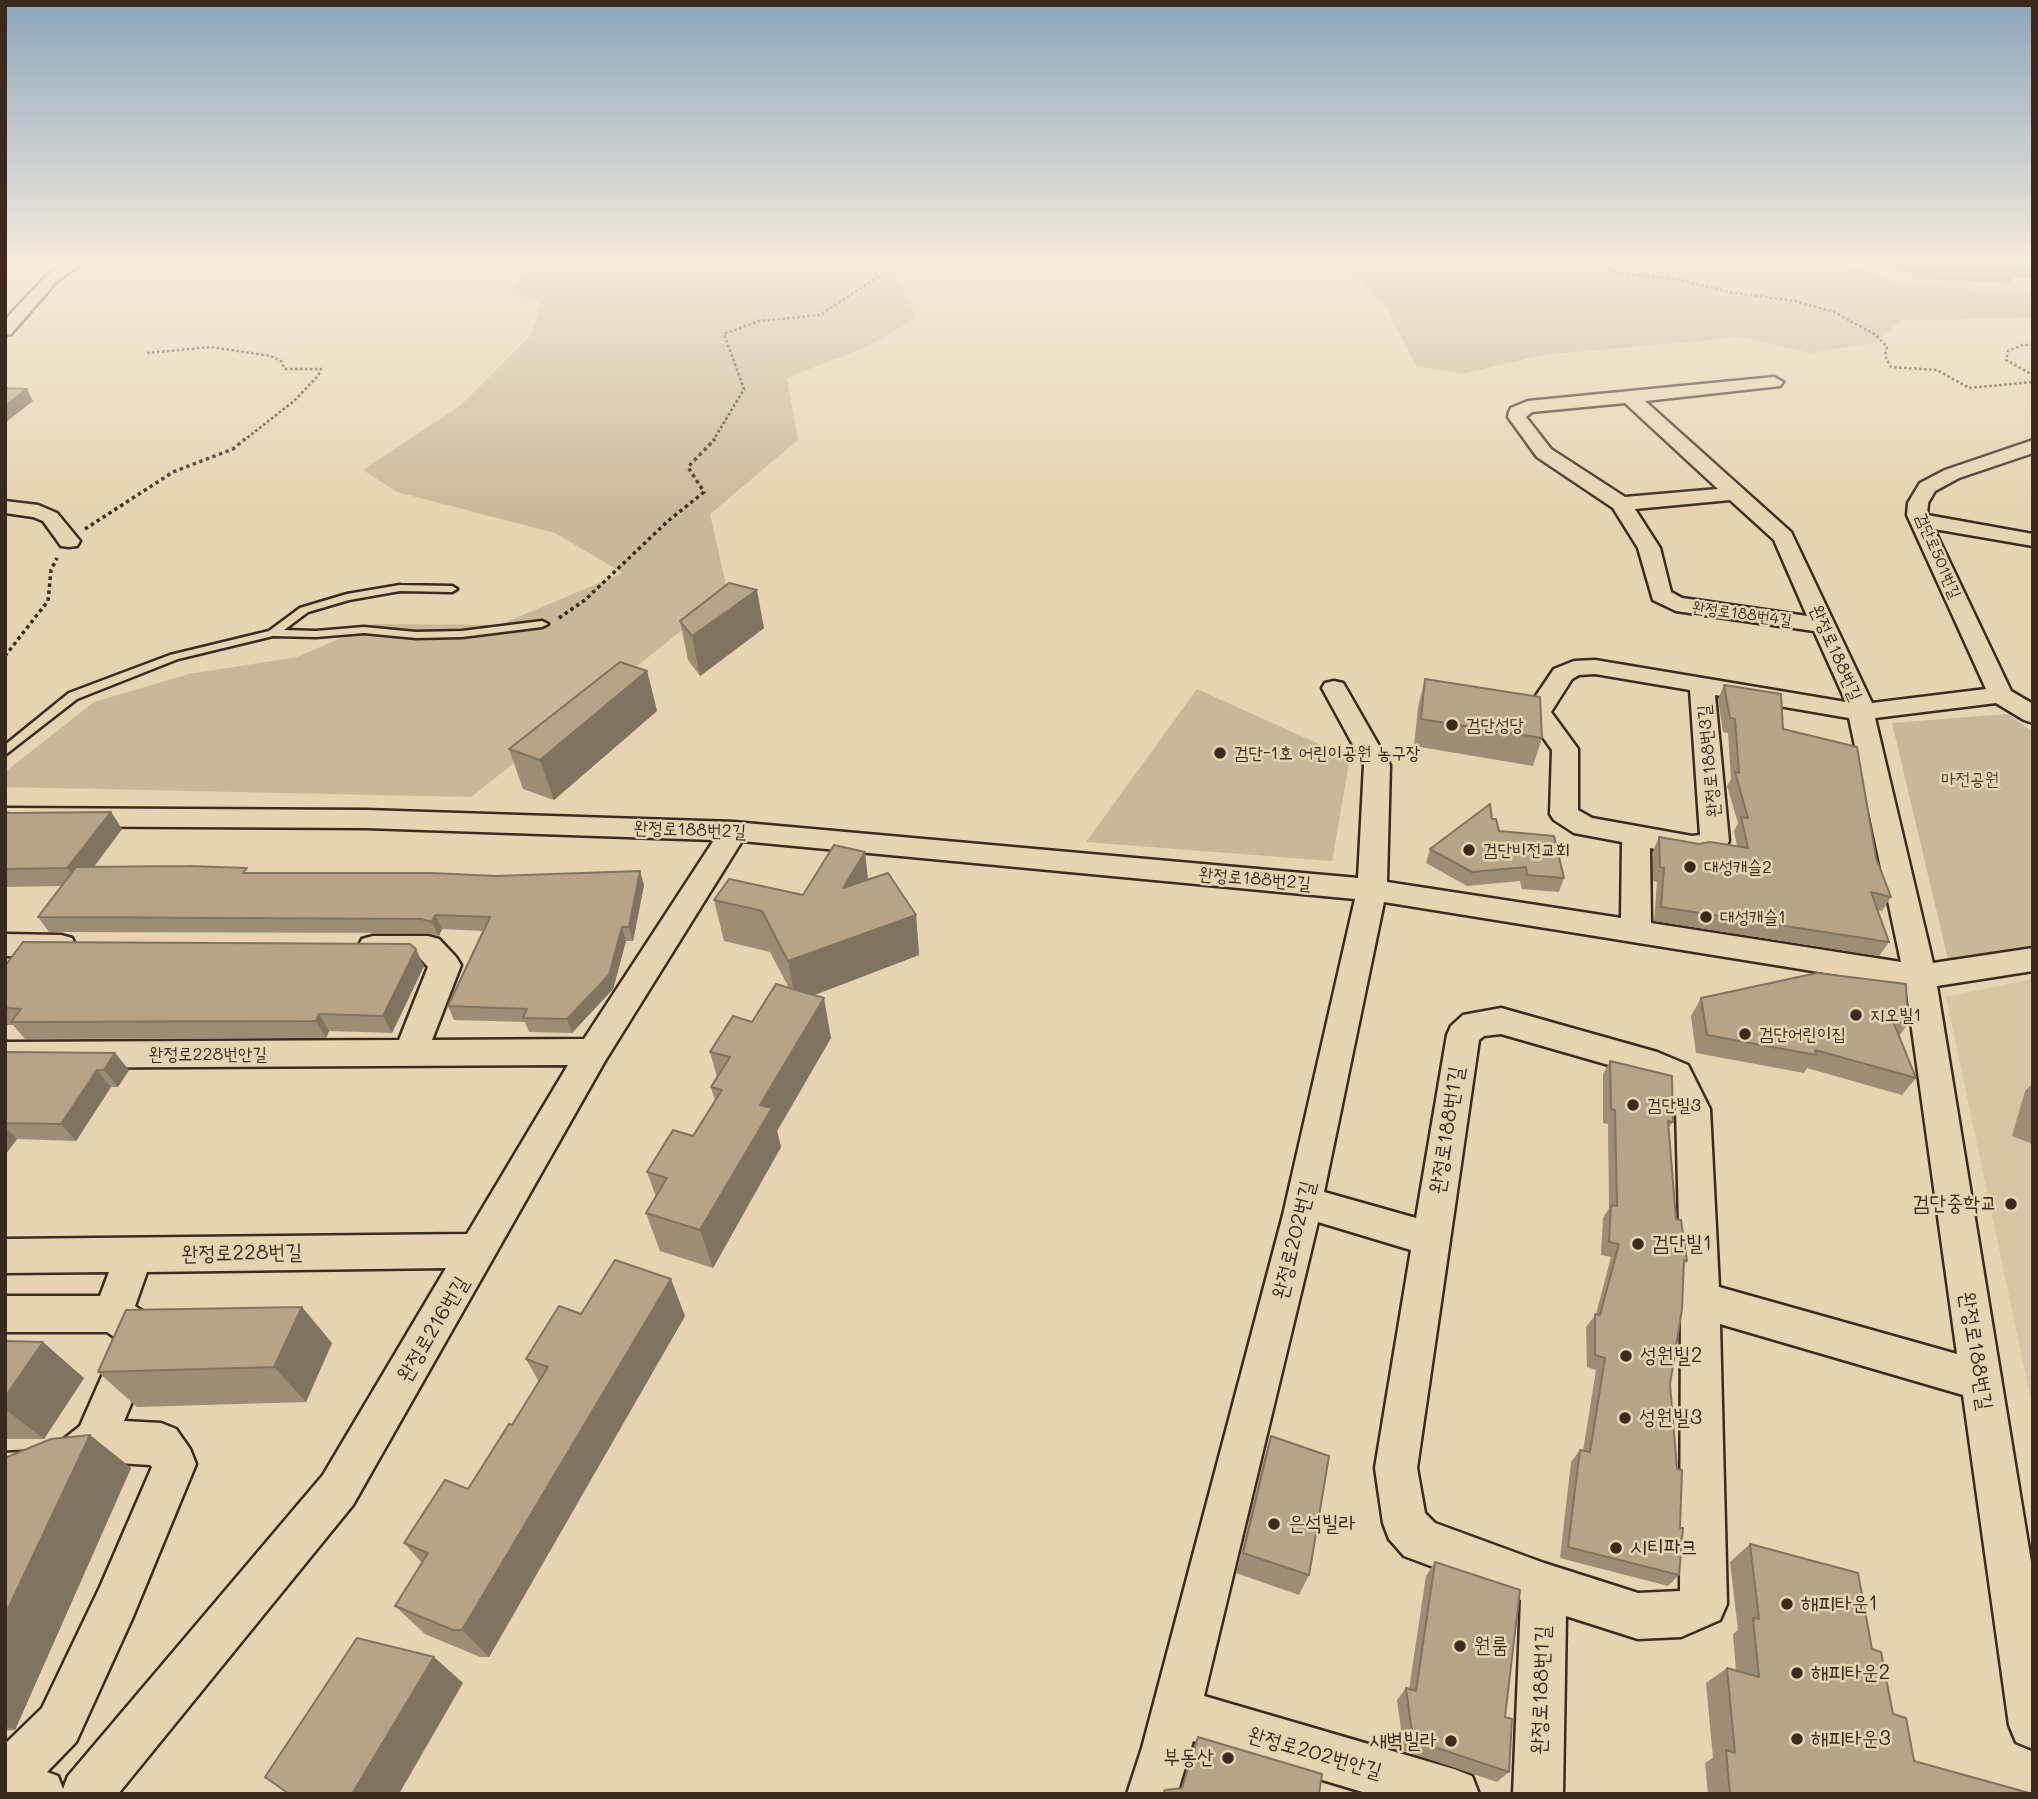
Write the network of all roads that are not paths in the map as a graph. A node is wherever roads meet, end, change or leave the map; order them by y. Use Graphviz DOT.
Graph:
graph roads {
  1 [pos="1774,382"];
  2 [pos="1630,397"];
  3 [pos="2033,446"];
  4 [pos="1736,493"];
  5 [pos="1621,503"];
  6 [pos="5,507"];
  7 [pos="1920,520"];
  8 [pos="2033,540"];
  9 [pos="69,541"];
  10 [pos="452,589"];
  11 [pos="542,624"];
  12 [pos="1823,625"];
  13 [pos="273,633"];
  14 [pos="1702,685"];
  15 [pos="1334,688"];
  16 [pos="2001,695"];
  17 [pos="1861,712"];
  18 [pos="2033,715"];
  19 [pos="5,751"];
  20 [pos="5,817"];
  21 [pos="734,831"];
  22 [pos="1636,836"];
  23 [pos="1372,890"];
  24 [pos="1636,932"];
  25 [pos="15,945"];
  26 [pos="95,946"];
  27 [pos="345,947"];
  28 [pos="2033,959"];
  29 [pos="5,975"];
  30 [pos="1920,977"];
  31 [pos="593,1052"];
  32 [pos="410,1053"];
  33 [pos="5,1055"];
  34 [pos="1303,1202"];
  35 [pos="1430,1239"];
  36 [pos="479,1251"];
  37 [pos="134,1255"];
  38 [pos="5,1256"];
  39 [pos="1700,1300"];
  40 [pos="5,1314"];
  41 [pos="113,1314"];
  42 [pos="1980,1380"];
  43 [pos="95,1441"];
  44 [pos="5,1474"];
  45 [pos="1544,1586"];
  46 [pos="1175,1712"];
  47 [pos="2033,1726"];
  48 [pos="5,1779"];
  49 [pos="5,1786"];
  50 [pos="40,1794"];
  51 [pos="86,1794"];
  52 [pos="1152,1794"];
  53 [pos="1454,1794"];
  54 [pos="1538,1794"];
  1 -- 2 [label="street, 완정로188번4길"];
  2 -- 4 [label="street, 완정로188번길"];
  2 -- 5 [label="street, 완정로188번4길"];
  3 -- 7 [label="street, 검단로501번길"];
  4 -- 5 [label="street"];
  4 -- 12 [label="street, 완정로188번길"];
  5 -- 12 [label="street, 완정로188번4길"];
  6 -- 9 [label="street"];
  7 -- 8 [label="street"];
  7 -- 16 [label="street, 검단로501번길"];
  10 -- 13 [label="lane"];
  11 -- 13 [label="lane"];
  12 -- 17 [label="street, 완정로188번길"];
  13 -- 19 [label="lane"];
  14 -- 17 [label="street, 완정로188번3길"];
  14 -- 22 [label="street, 완정로188번3길"];
  14 -- 22 [label="street, 완정로188번3길"];
  15 -- 23 [label="street, 완정로202번길"];
  16 -- 17 [label="street, 완정로188번3길"];
  16 -- 18 [label="street"];
  17 -- 30 [label="street, 완정로188번길"];
  20 -- 21 [label="street, 완정로188번2길"];
  21 -- 23 [label="street, 완정로188번2길"];
  21 -- 31 [label="street, 완정로216번길"];
  22 -- 24 [label="street"];
  23 -- 24 [label="street"];
  23 -- 34 [label="street, 완정로202번길"];
  24 -- 30 [label="street"];
  25 -- 26 [label="street"];
  25 -- 29 [label="street"];
  27 -- 32 [label="street"];
  28 -- 30 [label="street"];
  30 -- 42 [label="street, 완정로188번길"];
  31 -- 32 [label="street, 완정로228번안길"];
  31 -- 36 [label="street, 완정로216번길"];
  32 -- 33 [label="street, 완정로228번안길"];
  34 -- 35 [label="street"];
  34 -- 46 [label="street, 완정로202번길"];
  35 -- 39 [label="street, 완정로188번1길"];
  35 -- 45 [label="street, 완정로188번1길"];
  36 -- 37 [label="street, 완정로228번길"];
  36 -- 51 [label="street, 완정로216번길"];
  37 -- 38 [label="street, 완정로228번길"];
  37 -- 41 [label="street"];
  39 -- 42 [label="street"];
  39 -- 45 [label="street, 완정로188번1길"];
  40 -- 41 [label="street"];
  41 -- 43 [label="street"];
  42 -- 47 [label="street, 완정로188번길"];
  43 -- 44 [label="street"];
  43 -- 48 [label="street"];
  45 -- 54 [label="street, 완정로188번1길"];
  46 -- 52 [label="street, 완정로202번길"];
  46 -- 53 [label="street, 완정로202번안길"];
  49 -- 50 [label="street"];
}
